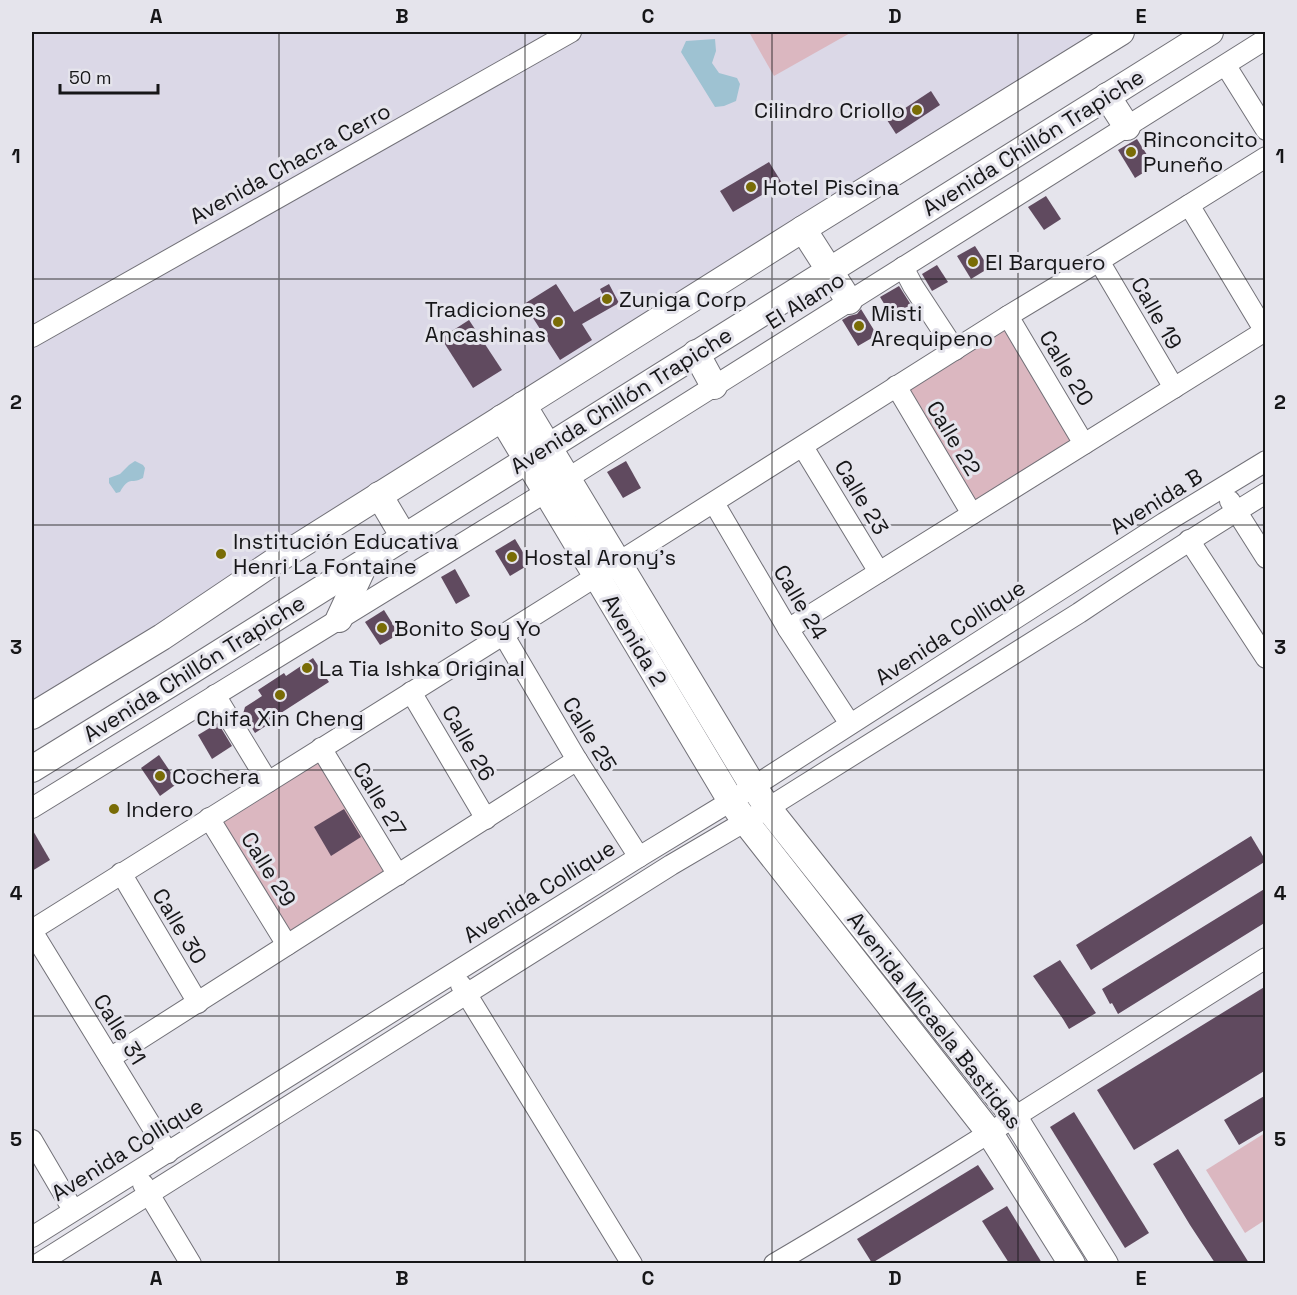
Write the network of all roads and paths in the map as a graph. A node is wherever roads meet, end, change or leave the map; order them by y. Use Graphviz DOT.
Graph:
graph roads {
  1 [pos="571,32"];
  2 [pos="1121,32"];
  3 [pos="1209,32"];
  4 [pos="1266,39"];
  5 [pos="1226,66"];
  6 [pos="1107,96"];
  7 [pos="1127,127"];
  8 [pos="1266,130"];
  9 [pos="1266,157"];
  10 [pos="1189,205"];
  11 [pos="803,229"];
  12 [pos="1099,261"];
  13 [pos="903,267"];
  14 [pos="829,270"];
  15 [pos="849,301"];
  16 [pos="1008,316"];
  17 [pos="1265,332"];
  18 [pos="32,337"];
  19 [pos="955,350"];
  20 [pos="696,353"];
  21 [pos="714,386"];
  22 [pos="896,386"];
  23 [pos="1174,388"];
  24 [pos="524,405"];
  25 [pos="502,418"];
  26 [pos="1084,444"];
  27 [pos="549,446"];
  28 [pos="803,447"];
  29 [pos="527,459"];
  30 [pos="1266,461"];
  31 [pos="568,477"];
  32 [pos="1223,488"];
  33 [pos="546,492"];
  34 [pos="1266,493"];
  35 [pos="380,495"];
  36 [pos="714,503"];
  37 [pos="1236,512"];
  38 [pos="972,514"];
  39 [pos="404,537"];
  40 [pos="1189,540"];
  41 [pos="1266,558"];
  42 [pos="366,561"];
  43 [pos="618,562"];
  44 [pos="879,572"];
  45 [pos="596,576"];
  46 [pos="1071,583"];
  47 [pos="339,619"];
  48 [pos="788,629"];
  49 [pos="503,634"];
  50 [pos="1266,658"];
  51 [pos="411,692"];
  52 [pos="215,695"];
  53 [pos="32,716"];
  54 [pos="850,724"];
  55 [pos="321,748"];
  56 [pos="577,760"];
  57 [pos="32,769"];
  58 [pos="268,782"];
  59 [pos="753,786"];
  60 [pos="32,808"];
  61 [pos="768,808"];
  62 [pos="738,811"];
  63 [pos="209,818"];
  64 [pos="486,819"];
  65 [pos="639,856"];
  66 [pos="810,862"];
  67 [pos="121,873"];
  68 [pos="398,875"];
  69 [pos="793,880"];
  70 [pos="32,930"];
  71 [pos="287,945"];
  72 [pos="1266,958"];
  73 [pos="895,968"];
  74 [pos="453,973"];
  75 [pos="874,984"];
  76 [pos="467,995"];
  77 [pos="198,1003"];
  78 [pos="110,1058"];
  79 [pos="1014,1117"];
  80 [pos="989,1132"];
  81 [pos="32,1140"];
  82 [pos="168,1153"];
  83 [pos="136,1172"];
  84 [pos="149,1194"];
  85 [pos="73,1210"];
  86 [pos="32,1237"];
  87 [pos="38,1263"];
  88 [pos="192,1263"];
  89 [pos="632,1263"];
  90 [pos="774,1263"];
  91 [pos="1072,1263"];
  92 [pos="1105,1263"];
  1 -- 18 [label="street, Avenida Chacra Cerro"];
  2 -- 11 [label="main road, Avenida Chillón Trapiche"];
  3 -- 6 [label="main road, Avenida Chillón Trapiche"];
  4 -- 5 [label="street, El Alamo"];
  5 -- 7 [label="street, El Alamo"];
  5 -- 8 [label="street"];
  6 -- 7 [label="main road"];
  6 -- 14 [label="main road, Avenida Chillón Trapiche"];
  7 -- 13 [label="street, El Alamo"];
  9 -- 10 [label="street"];
  10 -- 12 [label="street"];
  10 -- 17 [label="street"];
  11 -- 14 [label="main road"];
  11 -- 24 [label="main road, Avenida Chillón Trapiche"];
  12 -- 16 [label="street"];
  12 -- 23 [label="street, Calle 19"];
  13 -- 15 [label="street, El Alamo"];
  13 -- 19 [label="street"];
  14 -- 15 [label="main road"];
  14 -- 20 [label="main road, Avenida Chillón Trapiche"];
  15 -- 21 [label="street, El Alamo"];
  16 -- 19 [label="street"];
  16 -- 26 [label="street, Calle 20"];
  17 -- 23 [label="street"];
  19 -- 22 [label="street"];
  20 -- 21 [label="main road"];
  20 -- 27 [label="main road, Avenida Chillón Trapiche"];
  21 -- 31 [label="street, El Alamo"];
  22 -- 28 [label="street"];
  22 -- 38 [label="street, Calle 22"];
  23 -- 26 [label="street"];
  24 -- 25 [label="main road, Avenida Chillón Trapiche"];
  24 -- 27 [label="main road, Avenida 2"];
  25 -- 29 [label="main road, Avenida 2"];
  25 -- 35 [label="main road, Avenida Chillón Trapiche"];
  26 -- 38 [label="street"];
  27 -- 29 [label="main road, Avenida Chillón Trapiche"];
  27 -- 31 [label="main road, Avenida 2"];
  28 -- 36 [label="street"];
  28 -- 44 [label="street, Calle 23"];
  29 -- 33 [label="main road, Avenida 2"];
  29 -- 39 [label="main road, Avenida Chillón Trapiche"];
  30 -- 32 [label="street, Avenida B"];
  31 -- 33 [label="street, El Alamo"];
  31 -- 43 [label="main road, Avenida 2"];
  32 -- 37 [label="street"];
  32 -- 46 [label="street, Avenida B"];
  33 -- 45 [label="main road, Avenida 2"];
  33 -- 47 [label="street, El Alamo"];
  34 -- 37 [label="street"];
  35 -- 39 [label="main road"];
  35 -- 53 [label="main road, Avenida Chillón Trapiche"];
  36 -- 43 [label="street"];
  36 -- 48 [label="street, Calle 24"];
  37 -- 40 [label="street"];
  37 -- 41 [label="street"];
  38 -- 44 [label="street"];
  39 -- 42 [label="main road, Avenida Chillón Trapiche"];
  40 -- 50 [label="street"];
  40 -- 61 [label="street"];
  42 -- 47 [label="main road"];
  42 -- 57 [label="main road, Avenida Chillón Trapiche"];
  43 -- 45 [label="street"];
  43 -- 59 [label="main road, Avenida 2"];
  44 -- 48 [label="street"];
  45 -- 49 [label="street"];
  45 -- 62 [label="main road, Avenida 2"];
  46 -- 54 [label="street, Avenida Collique"];
  47 -- 52 [label="street, El Alamo"];
  48 -- 54 [label="street, Calle 24"];
  49 -- 51 [label="street"];
  49 -- 56 [label="street, Calle 25"];
  51 -- 55 [label="street"];
  51 -- 64 [label="street, Calle 26"];
  52 -- 58 [label="street"];
  52 -- 60 [label="street, El Alamo"];
  54 -- 59 [label="street, Avenida Collique"];
  55 -- 58 [label="street"];
  55 -- 68 [label="street, Calle 27"];
  56 -- 64 [label="street"];
  56 -- 65 [label="street, Calle 25"];
  58 -- 63 [label="street"];
  59 -- 61 [label="main road, Avenida Micaela Bastidas"];
  59 -- 62 [label="street, Avenida Collique"];
  61 -- 62 [label="street"];
  61 -- 66 [label="main road, Avenida Micaela Bastidas"];
  62 -- 65 [label="street, Avenida Collique"];
  62 -- 69 [label="main road, Avenida Micaela Bastidas"];
  62 -- 76 [label="street"];
  63 -- 67 [label="street"];
  63 -- 71 [label="street, Calle 29"];
  64 -- 68 [label="street"];
  65 -- 74 [label="street, Avenida Collique"];
  66 -- 69 [label="main road"];
  66 -- 73 [label="main road, Avenida Micaela Bastidas"];
  67 -- 70 [label="street"];
  67 -- 77 [label="street, Calle 30"];
  68 -- 71 [label="street"];
  69 -- 75 [label="main road, Avenida Micaela Bastidas"];
  70 -- 78 [label="street, Calle 31"];
  71 -- 77 [label="street"];
  72 -- 79 [label="street"];
  73 -- 75 [label="main road"];
  73 -- 79 [label="main road, Avenida Micaela Bastidas"];
  74 -- 76 [label="street"];
  74 -- 82 [label="street, Avenida Collique"];
  75 -- 80 [label="main road, Avenida Micaela Bastidas"];
  76 -- 84 [label="street"];
  76 -- 89 [label="street"];
  77 -- 78 [label="street"];
  78 -- 82 [label="street, Calle 31"];
  79 -- 80 [label="street"];
  79 -- 92 [label="main road, Avenida Micaela Bastidas"];
  80 -- 90 [label="street"];
  80 -- 91 [label="main road, Avenida Micaela Bastidas"];
  81 -- 85 [label="street"];
  82 -- 83 [label="street, Avenida Collique"];
  83 -- 84 [label="street"];
  83 -- 85 [label="street, Avenida Collique"];
  84 -- 87 [label="street"];
  84 -- 88 [label="street"];
  85 -- 86 [label="street, Avenida Collique"];
}
